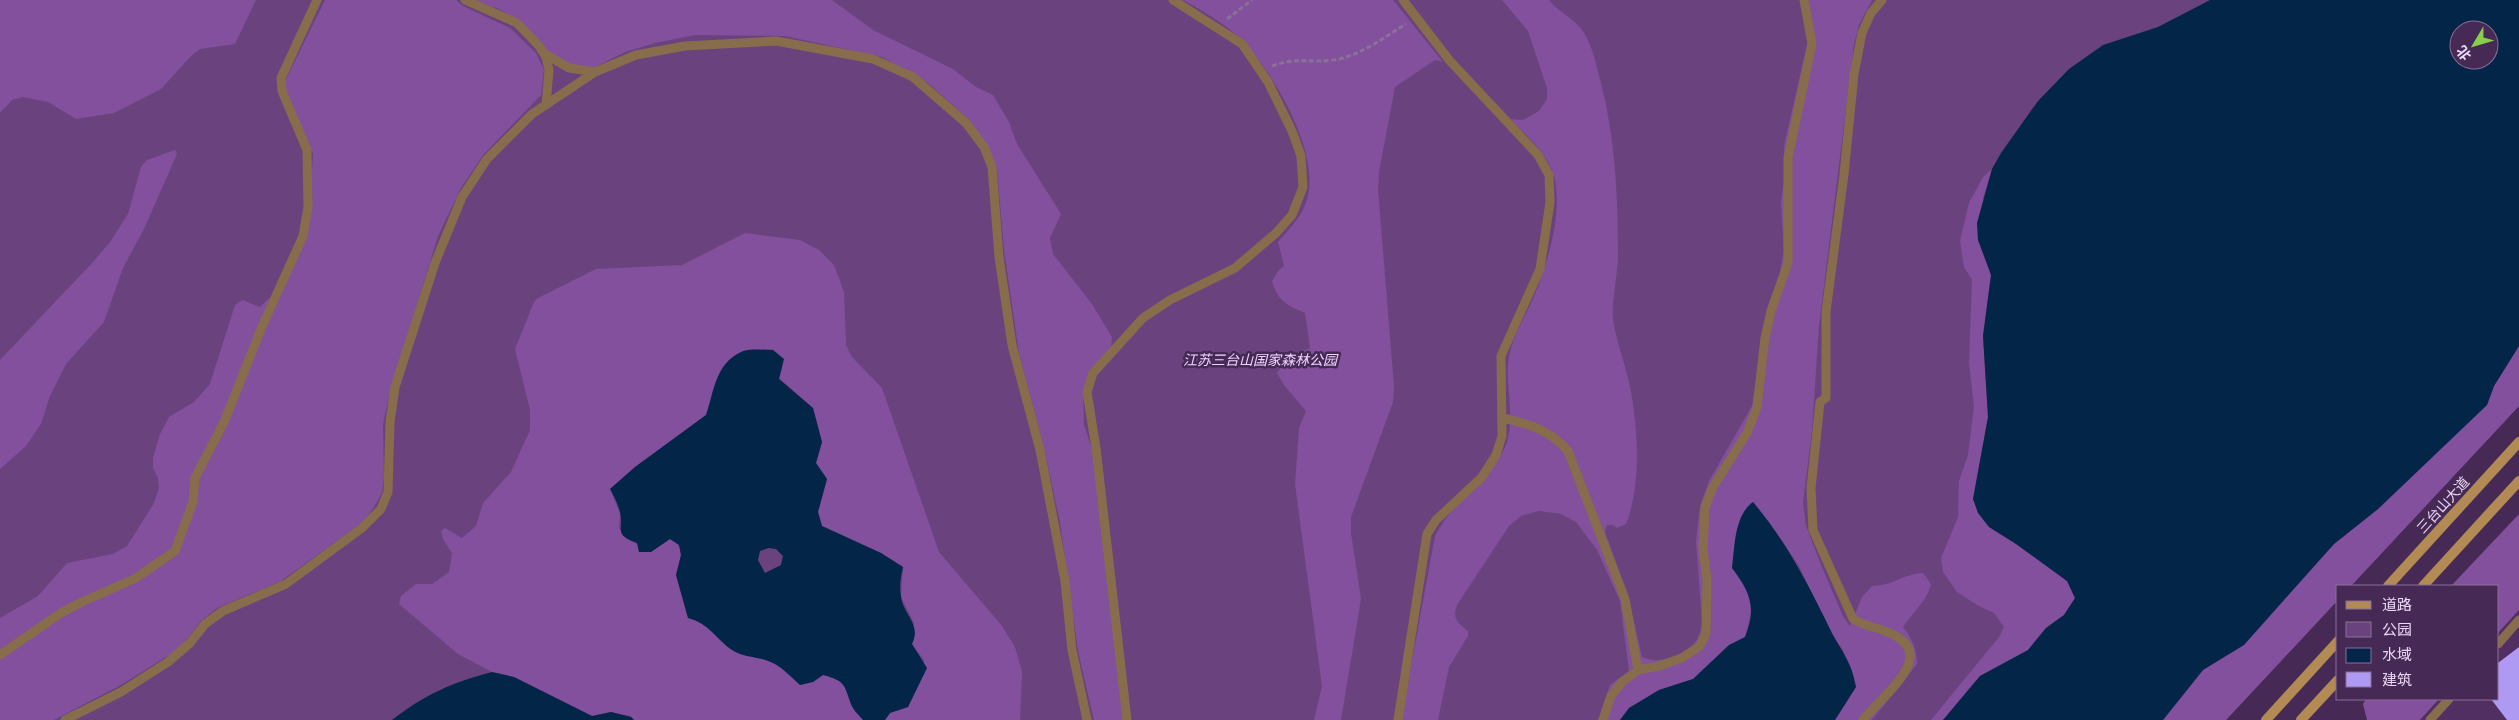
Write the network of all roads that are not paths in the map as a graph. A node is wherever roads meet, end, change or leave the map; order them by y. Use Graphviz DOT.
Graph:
graph roads {
  1 [pos="317,0"];
  2 [pos="465,0"];
  3 [pos="1173,0"];
  4 [pos="1403,0"];
  5 [pos="1804,0"];
  6 [pos="1882,0"];
  7 [pos="544,54"];
  8 [pos="595,72"];
  9 [pos="546,105"];
  10 [pos="1503,418"];
  11 [pos="2519,442"];
  12 [pos="2519,481"];
  13 [pos="2389,585"];
  14 [pos="2424,585"];
  15 [pos="2519,620"];
  16 [pos="2336,643"];
  17 [pos="2499,643"];
  18 [pos="0,655"];
  19 [pos="1638,670"];
  20 [pos="2336,682"];
  21 [pos="2447,700"];
  22 [pos="65,720"];
  23 [pos="1087,720"];
  24 [pos="1126,720"];
  25 [pos="1398,720"];
  26 [pos="1603,720"];
  27 [pos="1863,720"];
  28 [pos="2266,720"];
  29 [pos="2301,720"];
  30 [pos="2430,720"];
  1 -- 18 [label="lane"];
  2 -- 7 [label="lane"];
  3 -- 24 [label="lane"];
  4 -- 10 [label="lane"];
  5 -- 19 [label="lane"];
  6 -- 27 [label="lane"];
  7 -- 8 [label="lane"];
  7 -- 9 [label="lane"];
  8 -- 9 [label="lane"];
  8 -- 23 [label="lane"];
  9 -- 22 [label="lane"];
  10 -- 19 [label="lane"];
  10 -- 25 [label="lane"];
  11 -- 13 [label="main road, 三台山大道"];
  12 -- 14 [label="main road"];
  15 -- 17 [label="lane"];
  16 -- 28 [label="main road"];
  19 -- 26 [label="lane"];
  20 -- 29 [label="main road"];
  21 -- 30 [label="lane"];
}
